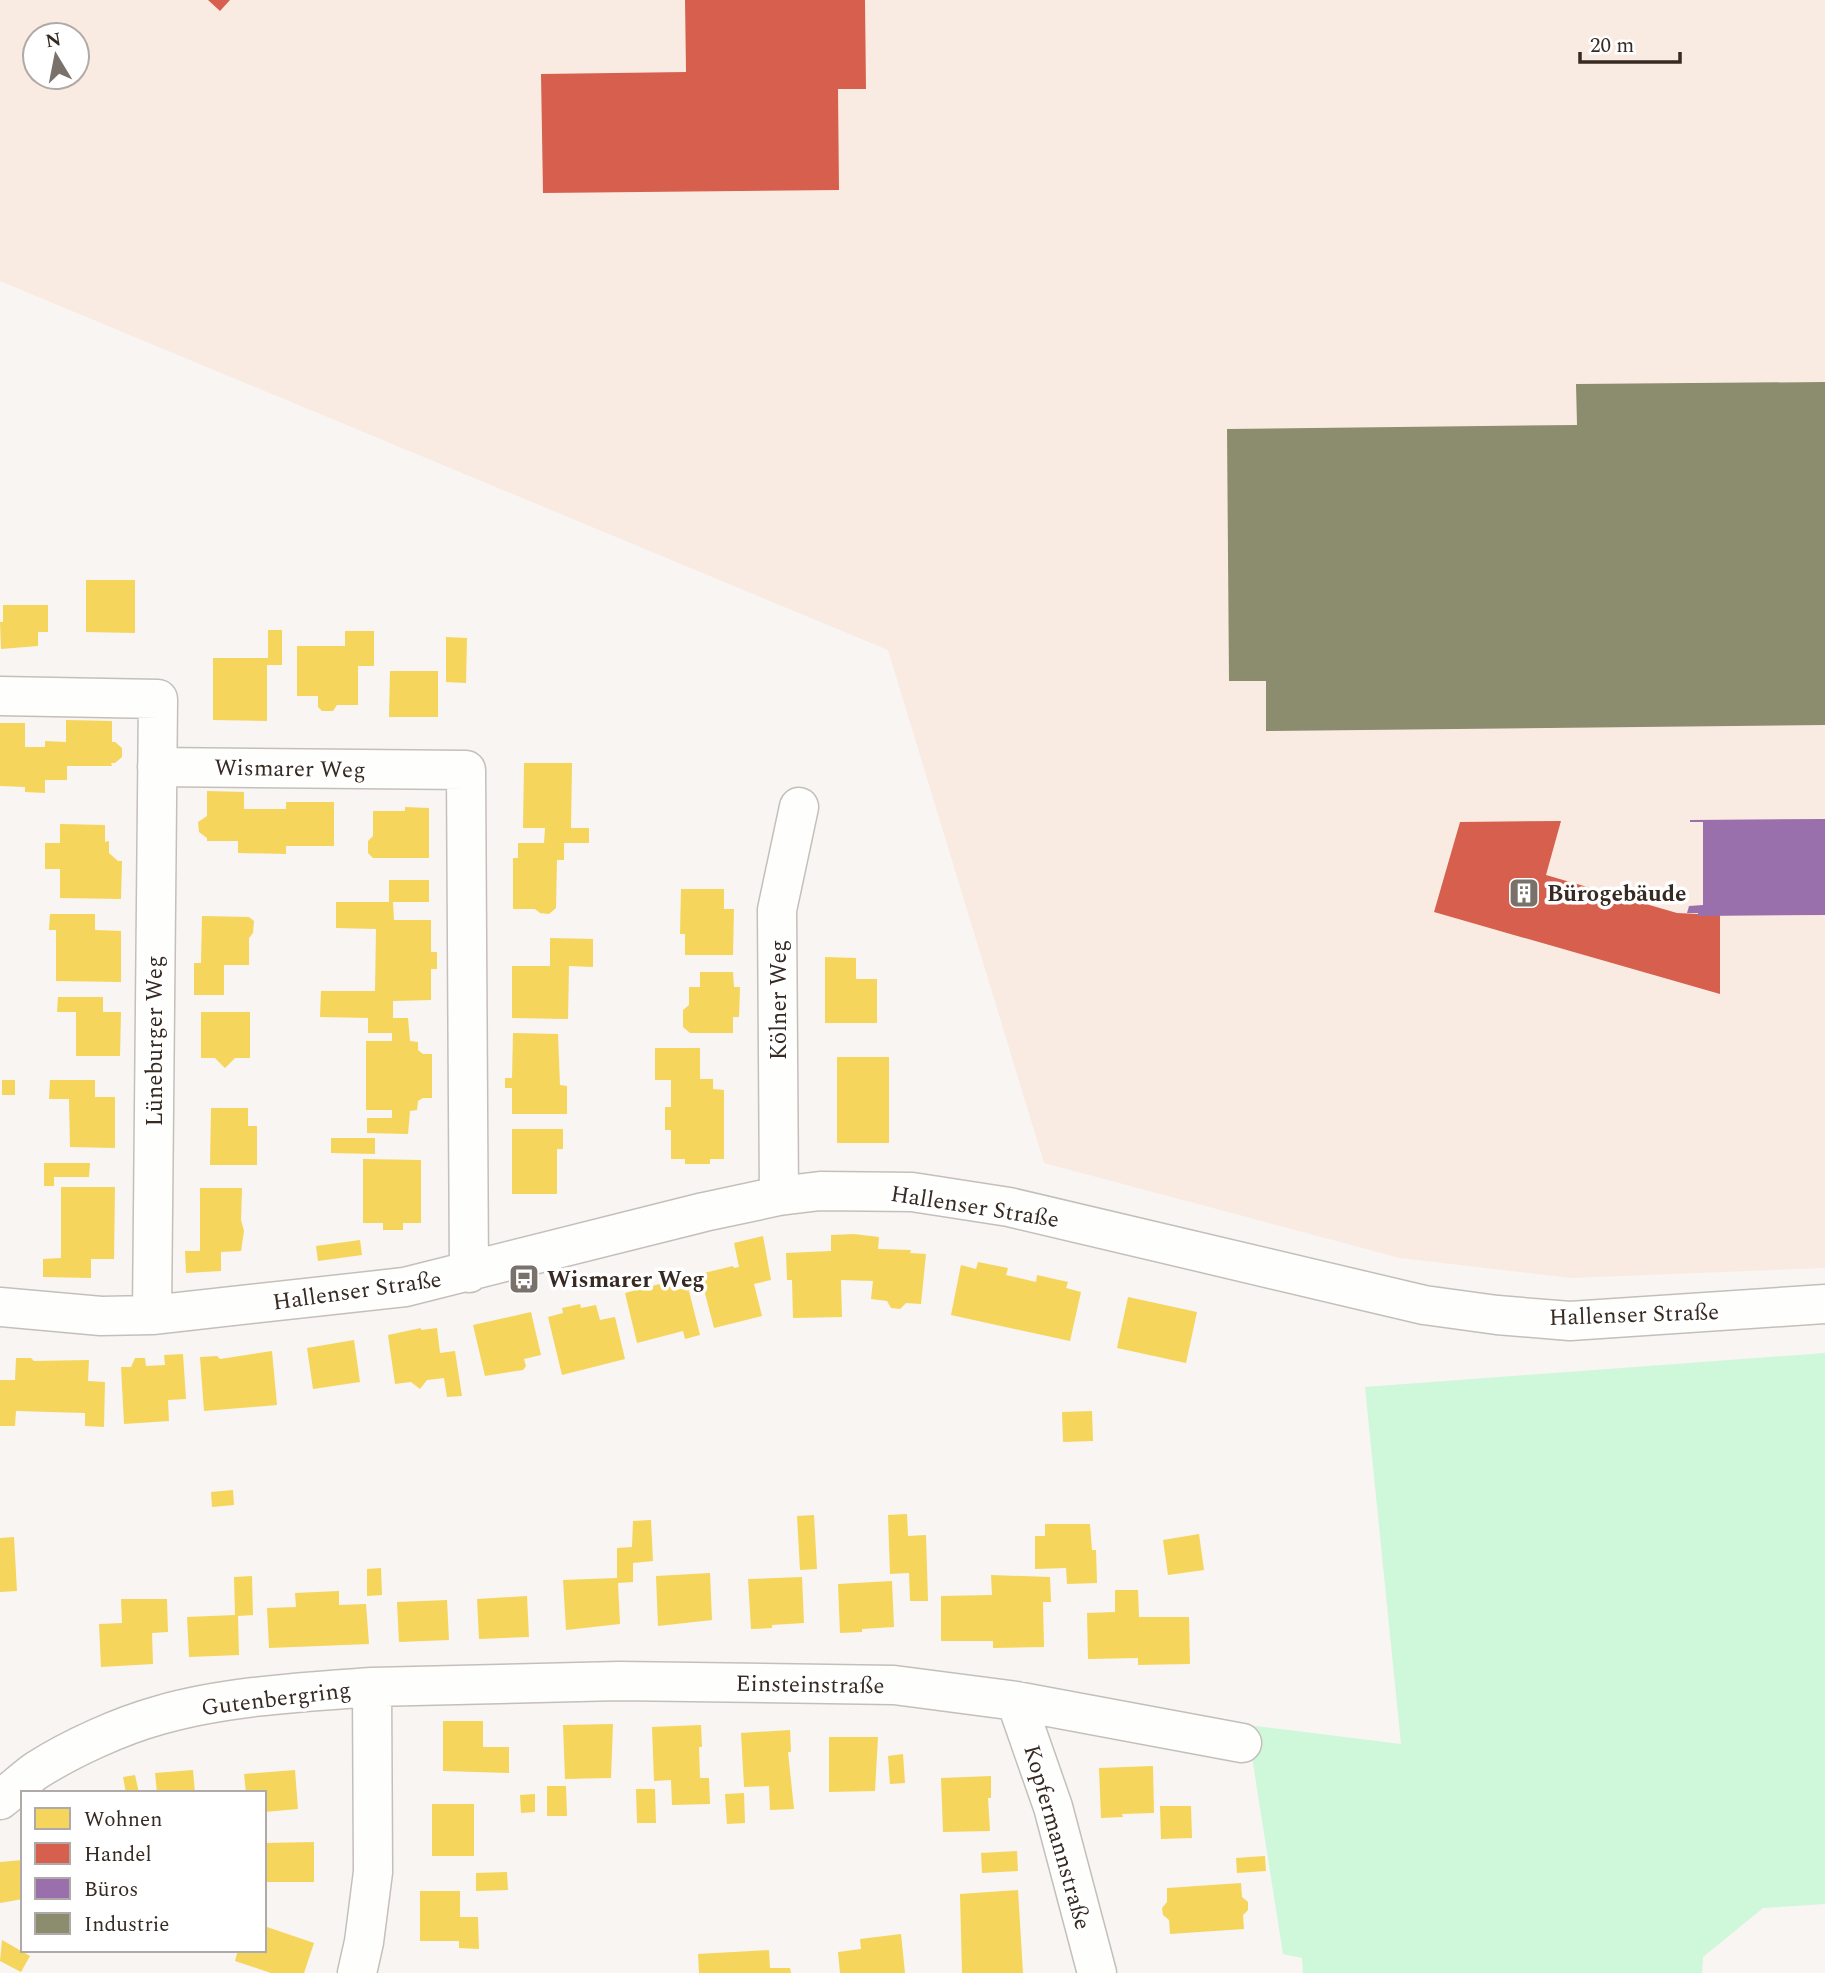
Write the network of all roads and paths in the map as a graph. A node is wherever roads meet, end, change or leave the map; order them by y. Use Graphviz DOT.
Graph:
graph roads {
  1 [pos="0,696"];
  2 [pos="157,767"];
  3 [pos="799,807"];
  4 [pos="779,1196"];
  5 [pos="469,1273"];
  6 [pos="1825,1304"];
  7 [pos="0,1307"];
  8 [pos="152,1315"];
  9 [pos="372,1687"];
  10 [pos="1016,1701"];
  11 [pos="1242,1743"];
  12 [pos="0,1801"];
  13 [pos="357,1973"];
  14 [pos="1097,1973"];
  1 -- 2 [label="street, Lüneburger Weg"];
  2 -- 5 [label="street, Wismarer Weg"];
  2 -- 8 [label="street, Lüneburger Weg"];
  3 -- 4 [label="street, Kölner Weg"];
  4 -- 5 [label="street, Hallenser Straße"];
  4 -- 6 [label="street, Hallenser Straße"];
  5 -- 8 [label="street, Hallenser Straße"];
  7 -- 8 [label="street, Hallenser Straße"];
  9 -- 10 [label="street, Einsteinstraße"];
  9 -- 12 [label="street, Gutenbergring"];
  9 -- 13 [label="street, Gutenbergring"];
  10 -- 11 [label="street, Einsteinstraße"];
  10 -- 14 [label="street, Kopfermannstraße"];
}
